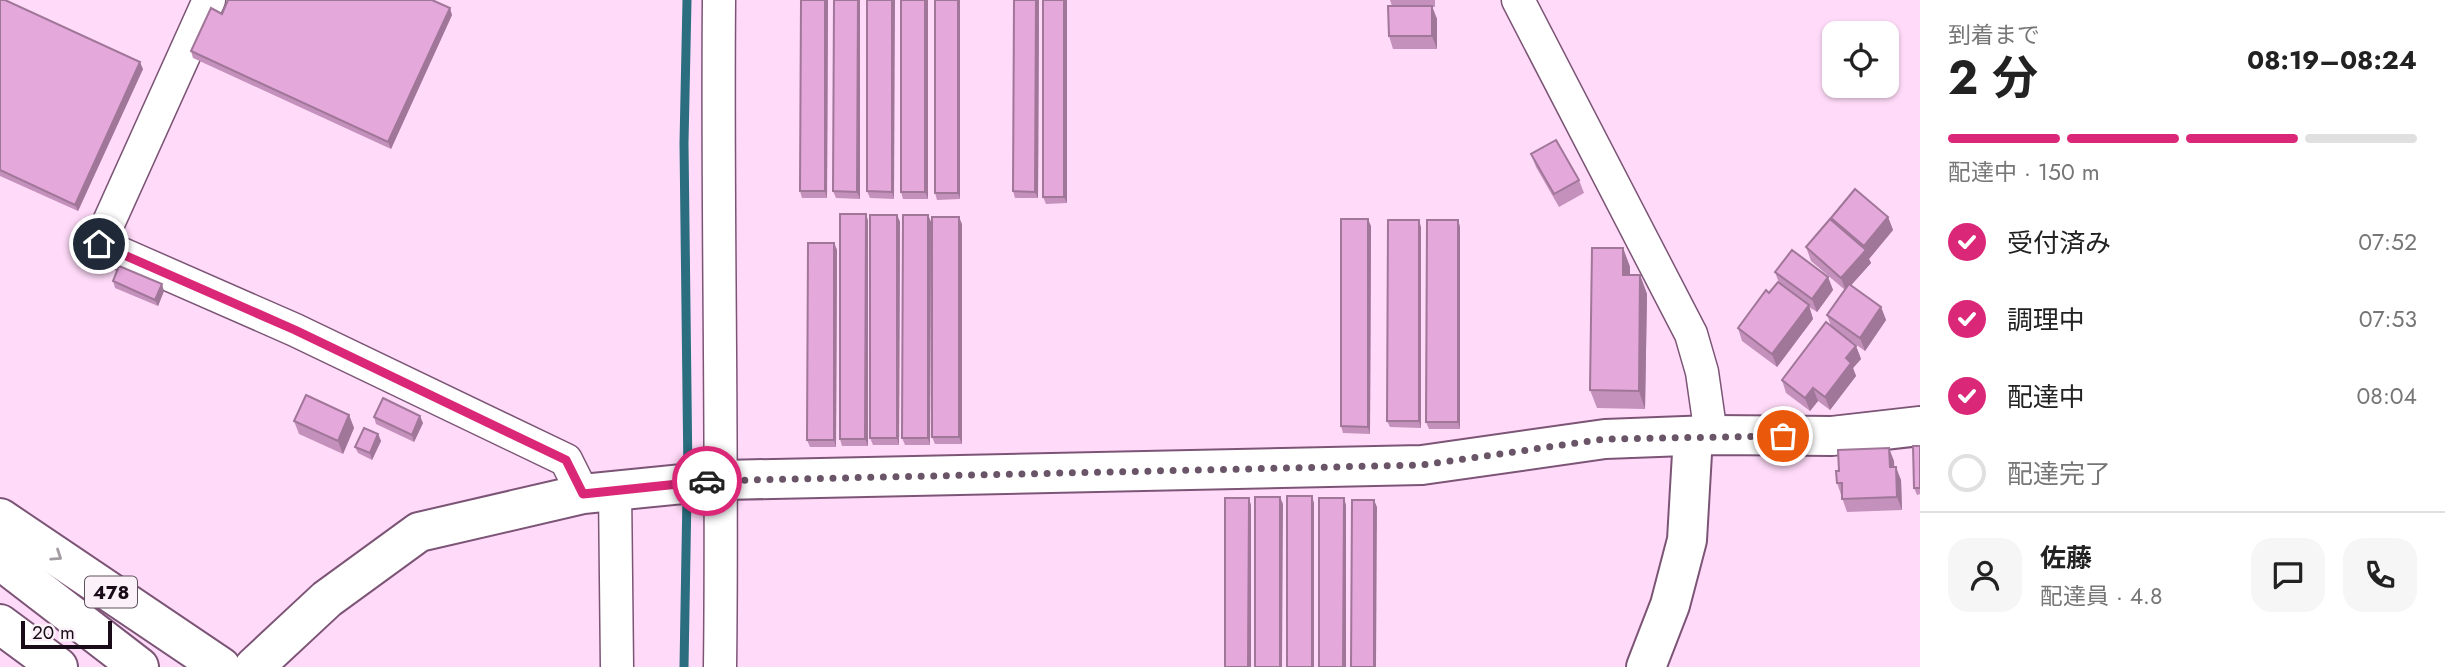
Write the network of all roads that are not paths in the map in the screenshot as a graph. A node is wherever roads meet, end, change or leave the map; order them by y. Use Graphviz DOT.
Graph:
graph roads {
  1 [pos="209,0"];
  2 [pos="719,0"];
  3 [pos="1518,0"];
  4 [pos="1920,426"];
  5 [pos="1702,435"];
  6 [pos="723,480"];
  7 [pos="609,490"];
  8 [pos="0,519"];
  9 [pos="0,560"];
  10 [pos="0,624"];
  11 [pos="58,667"];
  12 [pos="139,667"];
  13 [pos="221,667"];
  14 [pos="254,667"];
  15 [pos="617,667"];
  16 [pos="720,667"];
  17 [pos="1646,667"];
  1 -- 7 [label="street"];
  2 -- 6 [label="street"];
  3 -- 5 [label="street"];
  4 -- 5 [label="main road"];
  5 -- 6 [label="main road"];
  5 -- 17 [label="main road"];
  6 -- 7 [label="main road"];
  6 -- 16 [label="street"];
  7 -- 14 [label="main road"];
  7 -- 15 [label="street"];
  8 -- 13 [label="main road, 478, one-way"];
  9 -- 12 [label="main road"];
  10 -- 11 [label="main road"];
}
